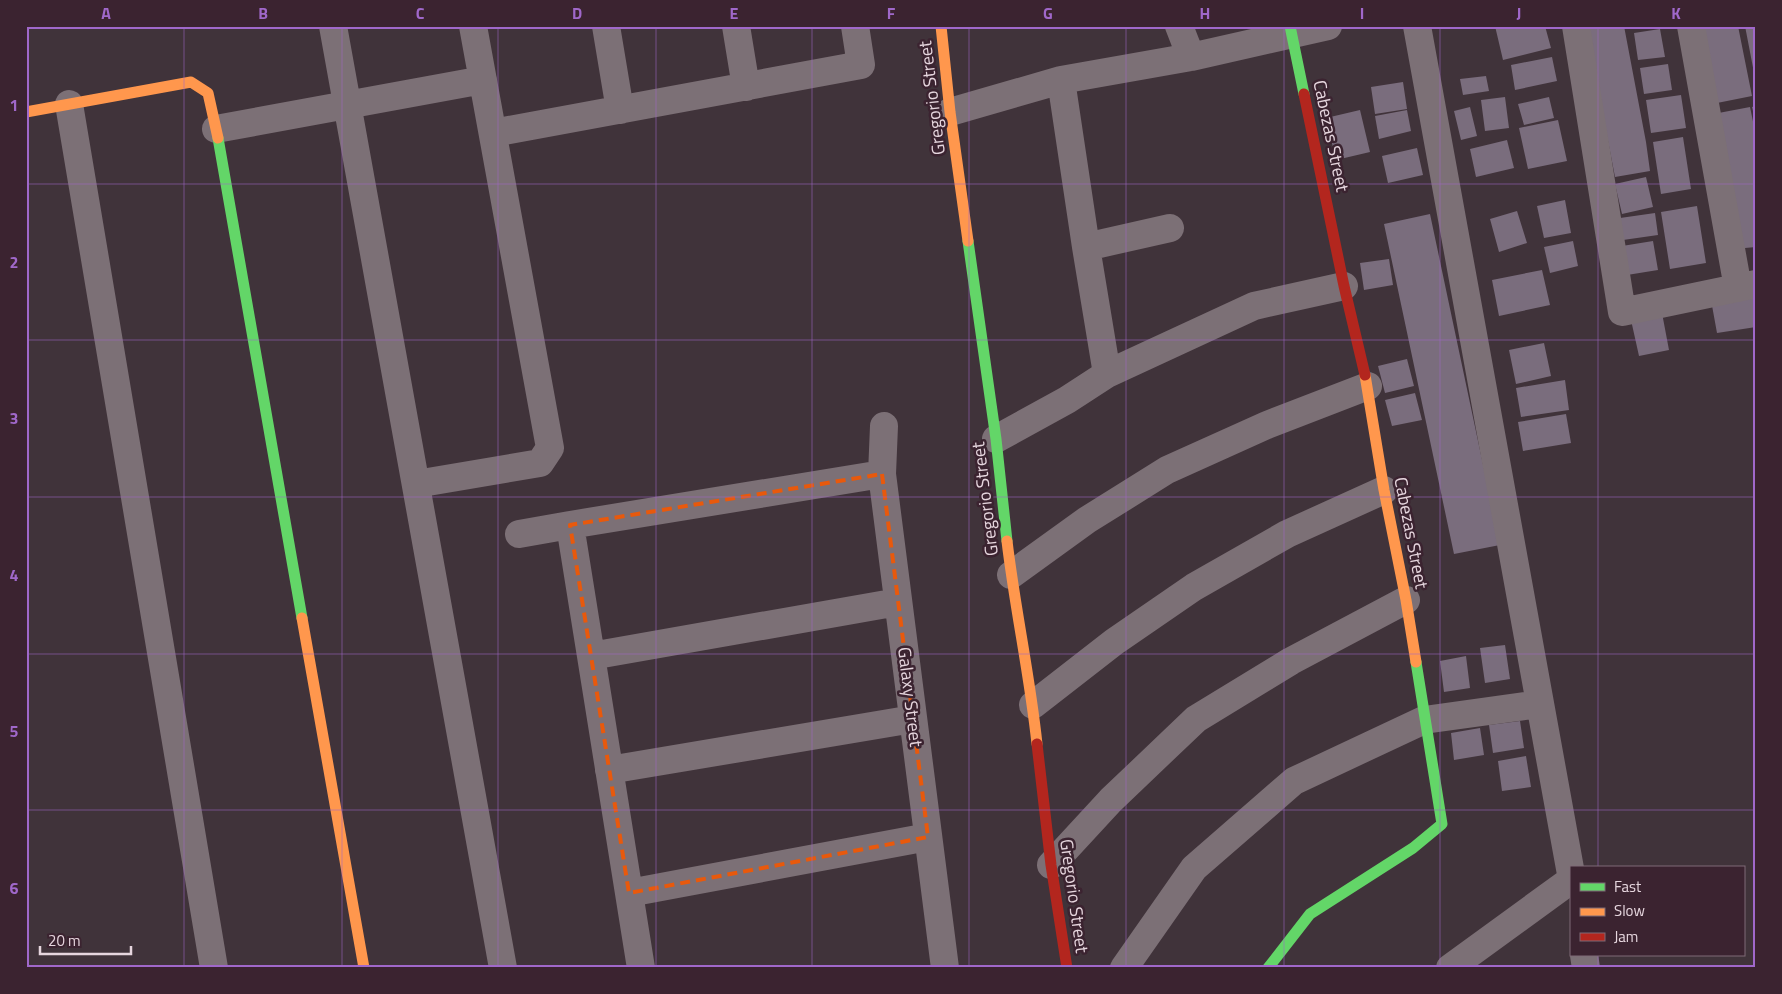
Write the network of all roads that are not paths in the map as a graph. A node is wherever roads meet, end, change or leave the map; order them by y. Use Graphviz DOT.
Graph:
graph roads {
  1 [pos="334,26"];
  2 [pos="474,26"];
  3 [pos="606,26"];
  4 [pos="736,26"];
  5 [pos="855,26"];
  6 [pos="940,26"];
  7 [pos="1179,26"];
  8 [pos="1328,26"];
  9 [pos="1417,26"];
  10 [pos="1576,26"];
  11 [pos="1691,26"];
  12 [pos="1291,30"];
  13 [pos="1191,57"];
  14 [pos="483,80"];
  15 [pos="1061,80"];
  16 [pos="746,87"];
  17 [pos="70,104"];
  18 [pos="348,105"];
  19 [pos="620,110"];
  20 [pos="26,112"];
  21 [pos="950,112"];
  22 [pos="216,130"];
  23 [pos="493,133"];
  24 [pos="1170,228"];
  25 [pos="1086,247"];
  26 [pos="1344,286"];
  27 [pos="1747,286"];
  28 [pos="1107,374"];
  29 [pos="1368,386"];
  30 [pos="884,426"];
  31 [pos="996,439"];
  32 [pos="882,474"];
  33 [pos="416,484"];
  34 [pos="1384,490"];
  35 [pos="570,525"];
  36 [pos="519,534"];
  37 [pos="1011,575"];
  38 [pos="1406,600"];
  39 [pos="898,602"];
  40 [pos="591,656"];
  41 [pos="1540,704"];
  42 [pos="1033,705"];
  43 [pos="913,719"];
  44 [pos="1424,720"];
  45 [pos="609,770"];
  46 [pos="928,837"];
  47 [pos="1051,865"];
  48 [pos="1570,869"];
  49 [pos="1570,881"];
  50 [pos="629,893"];
  51 [pos="941,967"];
  52 [pos="214,968"];
  53 [pos="364,968"];
  54 [pos="502,968"];
  55 [pos="641,968"];
  56 [pos="1067,968"];
  57 [pos="1124,968"];
  58 [pos="1268,968"];
  59 [pos="1450,968"];
  1 -- 18 [label="street"];
  2 -- 14 [label="street"];
  3 -- 19 [label="street"];
  4 -- 16 [label="street"];
  5 -- 16 [label="street"];
  6 -- 21 [label="street, Gregorio Street"];
  7 -- 13 [label="street"];
  8 -- 12 [label="street"];
  9 -- 41 [label="street"];
  10 -- 27 [label="street"];
  11 -- 27 [label="street"];
  12 -- 13 [label="street"];
  12 -- 26 [label="street, Cabezas Street"];
  13 -- 15 [label="street"];
  14 -- 18 [label="street"];
  14 -- 23 [label="street"];
  15 -- 21 [label="street"];
  15 -- 25 [label="street"];
  16 -- 19 [label="street"];
  17 -- 20 [label="street"];
  17 -- 22 [label="street"];
  17 -- 52 [label="street"];
  18 -- 22 [label="street"];
  18 -- 33 [label="street"];
  19 -- 23 [label="street"];
  21 -- 31 [label="street, Gregorio Street"];
  22 -- 53 [label="street"];
  23 -- 33 [label="street"];
  24 -- 25 [label="street"];
  25 -- 28 [label="street"];
  26 -- 28 [label="street"];
  26 -- 29 [label="street, Cabezas Street"];
  28 -- 31 [label="street"];
  29 -- 34 [label="street, Cabezas Street"];
  29 -- 37 [label="street"];
  30 -- 32 [label="street, Galaxy Street"];
  31 -- 37 [label="street, Gregorio Street"];
  32 -- 35 [label="street"];
  32 -- 39 [label="street, Galaxy Street"];
  33 -- 54 [label="street"];
  34 -- 38 [label="street, Cabezas Street"];
  34 -- 42 [label="street"];
  35 -- 36 [label="street"];
  35 -- 40 [label="street"];
  37 -- 42 [label="street, Gregorio Street"];
  38 -- 44 [label="street, Cabezas Street"];
  38 -- 47 [label="street"];
  39 -- 40 [label="street"];
  39 -- 43 [label="street, Galaxy Street"];
  40 -- 45 [label="street"];
  41 -- 44 [label="street"];
  41 -- 48 [label="street"];
  42 -- 47 [label="street, Gregorio Street"];
  43 -- 45 [label="street"];
  43 -- 46 [label="street, Galaxy Street"];
  44 -- 57 [label="street"];
  44 -- 58 [label="street, Cabezas Street"];
  45 -- 50 [label="street"];
  46 -- 50 [label="street"];
  46 -- 51 [label="street, Galaxy Street"];
  47 -- 56 [label="street, Gregorio Street"];
  49 -- 59 [label="street"];
  50 -- 55 [label="street"];
}
